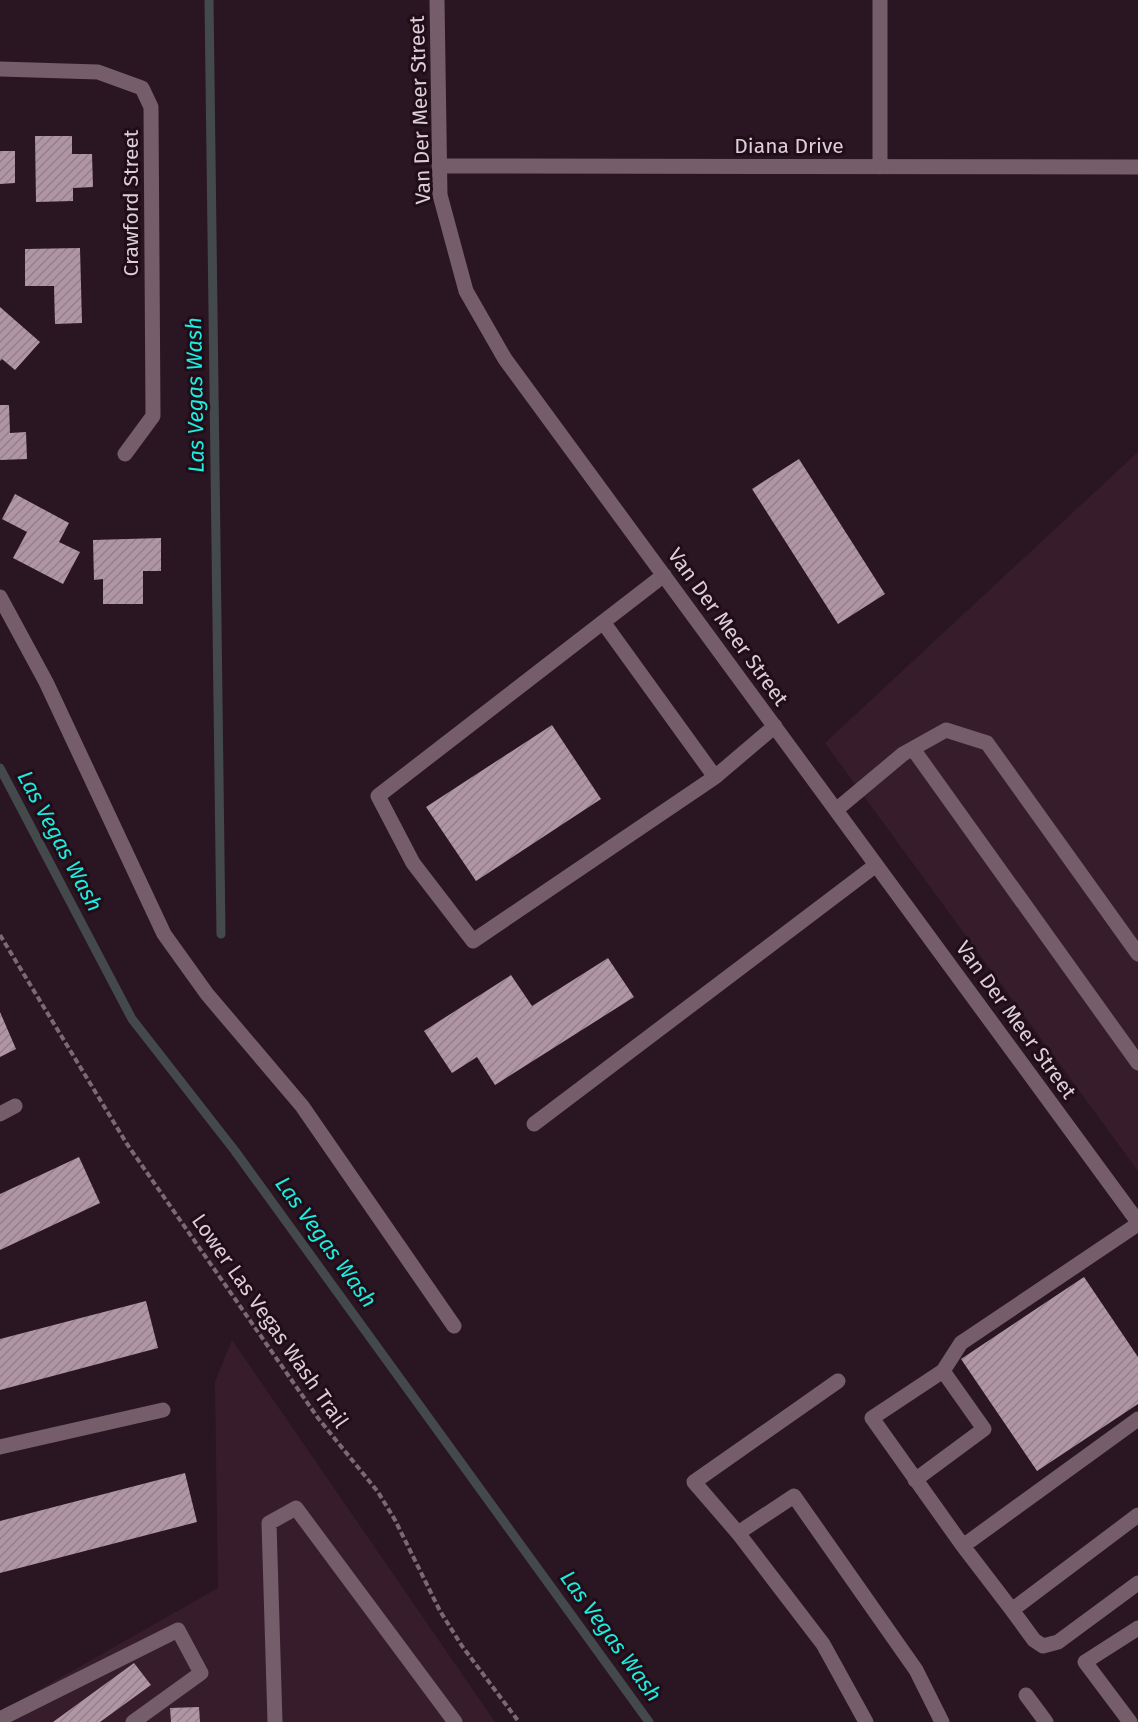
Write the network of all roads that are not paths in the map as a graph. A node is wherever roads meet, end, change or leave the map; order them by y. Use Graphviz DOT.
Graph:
graph roads {
  1 [pos="437,0"];
  2 [pos="880,0"];
  3 [pos="0,69"];
  4 [pos="439,166"];
  5 [pos="880,167"];
  6 [pos="1138,167"];
  7 [pos="125,454"];
  8 [pos="664,575"];
  9 [pos="0,597"];
  10 [pos="603,622"];
  11 [pos="775,726"];
  12 [pos="913,749"];
  13 [pos="715,777"];
  14 [pos="836,810"];
  15 [pos="876,865"];
  16 [pos="1138,954"];
  17 [pos="1138,1063"];
  18 [pos="15,1106"];
  19 [pos="0,1114"];
  20 [pos="534,1124"];
  21 [pos="1138,1223"];
  22 [pos="454,1326"];
  23 [pos="943,1371"];
  24 [pos="838,1381"];
  25 [pos="163,1410"];
  26 [pos="1138,1419"];
  27 [pos="0,1447"];
  28 [pos="915,1480"];
  29 [pos="1138,1515"];
  30 [pos="738,1533"];
  31 [pos="963,1546"];
  32 [pos="1138,1583"];
  33 [pos="1012,1610"];
  34 [pos="1138,1628"];
  35 [pos="1026,1695"];
  36 [pos="153,1715"];
  37 [pos="0,1719"];
  38 [pos="133,1722"];
  39 [pos="275,1722"];
  40 [pos="455,1722"];
  41 [pos="866,1722"];
  42 [pos="942,1722"];
  43 [pos="1046,1722"];
  44 [pos="1130,1722"];
  1 -- 4 [label="street, Van Der Meer Street"];
  2 -- 5 [label="street"];
  3 -- 7 [label="street, Crawford Street"];
  4 -- 5 [label="street, Diana Drive"];
  4 -- 8 [label="street, Van Der Meer Street"];
  5 -- 6 [label="street, Diana Drive"];
  8 -- 10 [label="street"];
  8 -- 11 [label="street, Van Der Meer Street"];
  9 -- 22 [label="street"];
  10 -- 13 [label="street"];
  10 -- 13 [label="street"];
  11 -- 13 [label="street"];
  11 -- 14 [label="street, Van Der Meer Street"];
  12 -- 14 [label="street"];
  12 -- 16 [label="street"];
  12 -- 17 [label="street"];
  14 -- 15 [label="street, Van Der Meer Street"];
  15 -- 20 [label="street"];
  15 -- 21 [label="street, Van Der Meer Street"];
  18 -- 19 [label="street"];
  21 -- 23 [label="street"];
  23 -- 28 [label="street"];
  23 -- 28 [label="street"];
  24 -- 30 [label="street"];
  25 -- 27 [label="street"];
  26 -- 31 [label="street"];
  28 -- 31 [label="street"];
  29 -- 33 [label="street"];
  30 -- 41 [label="street"];
  30 -- 42 [label="street"];
  31 -- 33 [label="street"];
  32 -- 33 [label="street"];
  34 -- 44 [label="street"];
  35 -- 43 [label="street"];
  36 -- 37 [label="street"];
  36 -- 38 [label="street"];
  39 -- 40 [label="street"];
}
